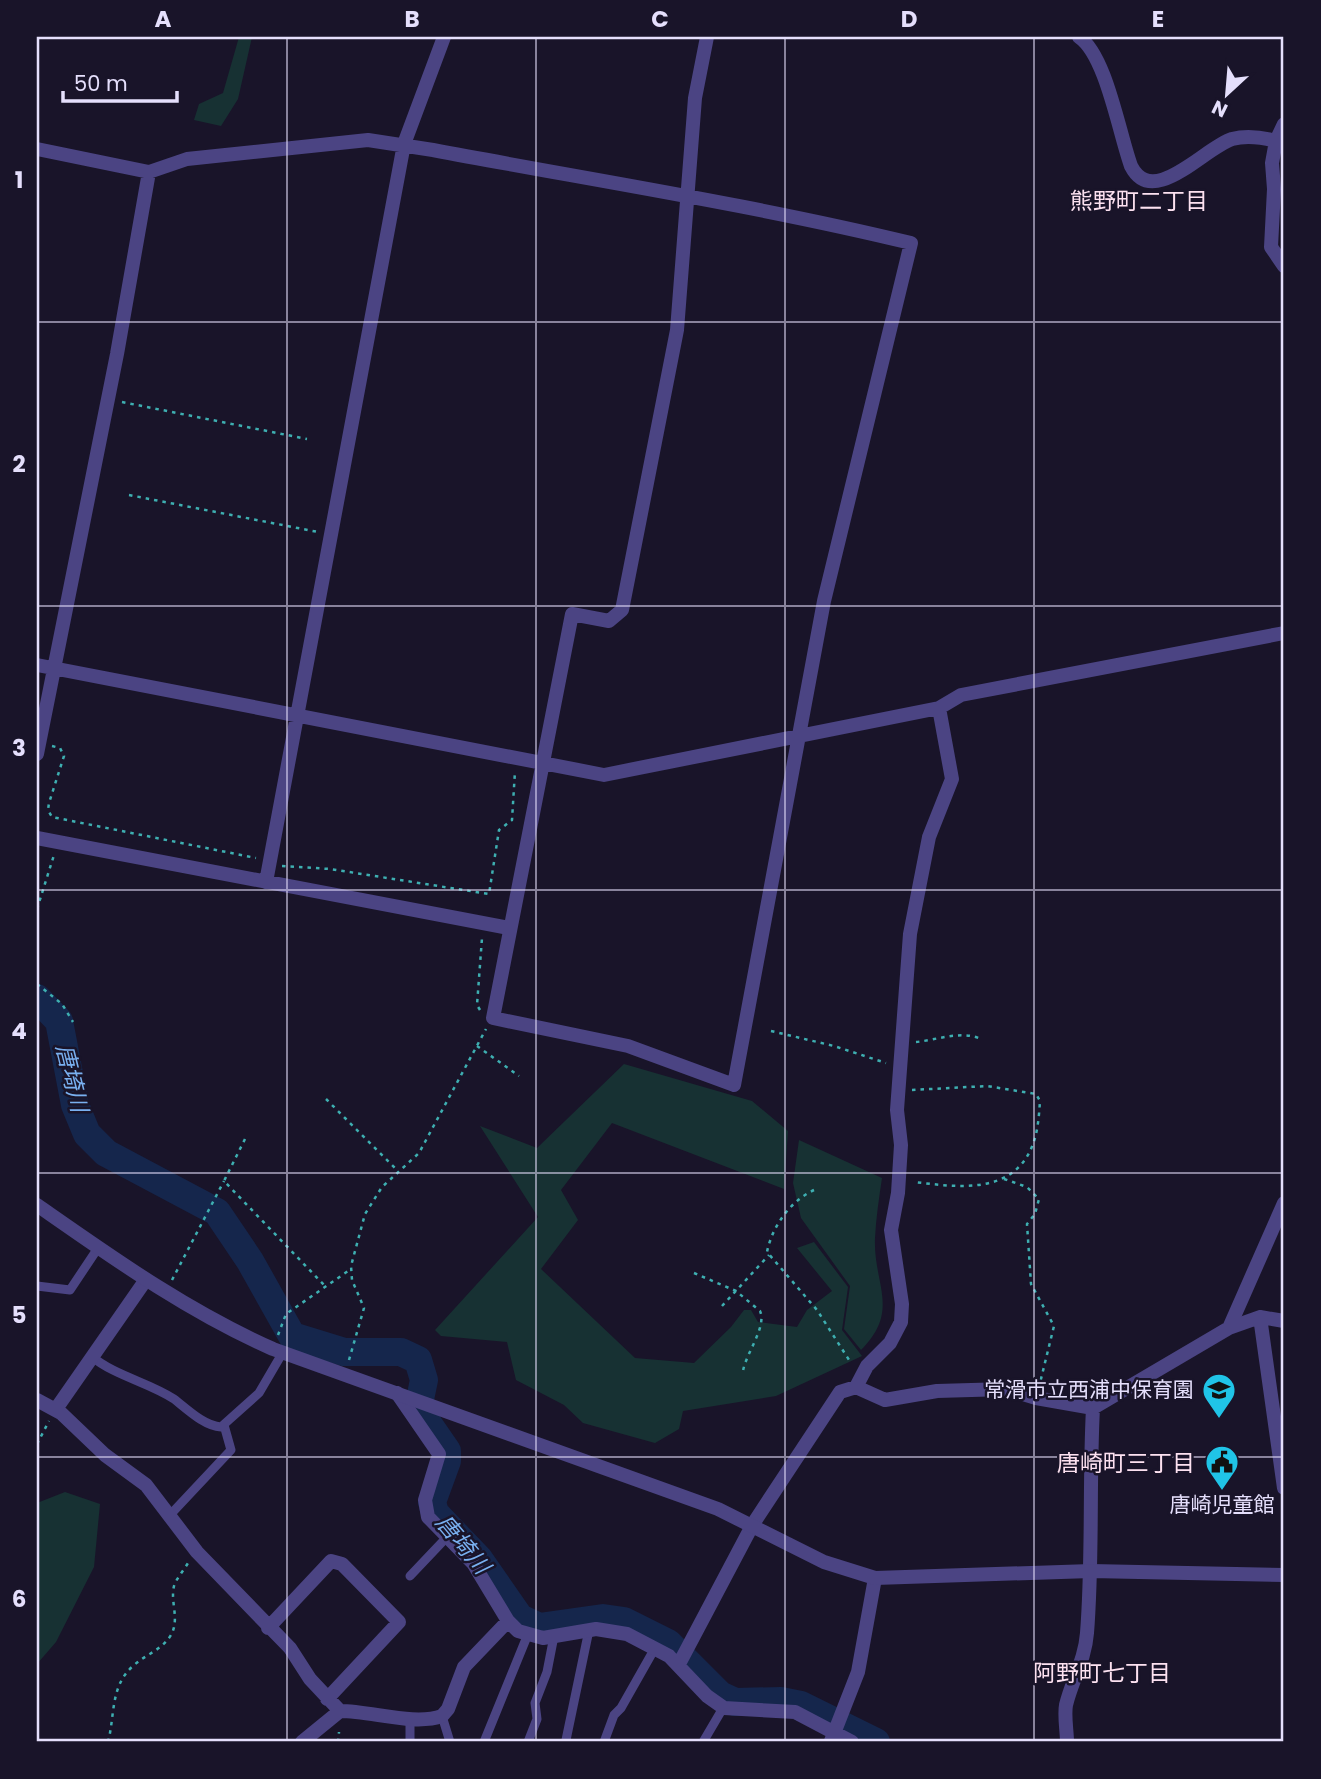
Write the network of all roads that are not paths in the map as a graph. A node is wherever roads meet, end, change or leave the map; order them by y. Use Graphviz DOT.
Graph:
graph roads {
  1 [pos="444,37"];
  2 [pos="707,37"];
  3 [pos="1079,37"];
  4 [pos="1284,124"];
  5 [pos="1276,141"];
  6 [pos="404,144"];
  7 [pos="37,149"];
  8 [pos="149,172"];
  9 [pos="689,198"];
  10 [pos="1284,266"];
  11 [pos="1284,633"];
  12 [pos="37,666"];
  13 [pos="54,669"];
  14 [pos="939,708"];
  15 [pos="298,717"];
  16 [pos="801,736"];
  17 [pos="38,748"];
  18 [pos="542,763"];
  19 [pos="37,838"];
  20 [pos="266,882"];
  21 [pos="509,928"];
  22 [pos="1284,1203"];
  23 [pos="37,1205"];
  24 [pos="98,1248"];
  25 [pos="145,1281"];
  26 [pos="37,1286"];
  27 [pos="1260,1317"];
  28 [pos="1284,1321"];
  29 [pos="1230,1328"];
  30 [pos="278,1350"];
  31 [pos="91,1356"];
  32 [pos="856,1387"];
  33 [pos="397,1393"];
  34 [pos="37,1400"];
  35 [pos="1093,1408"];
  36 [pos="56,1409"];
  37 [pos="224,1425"];
  38 [pos="1284,1488"];
  39 [pos="170,1515"];
  40 [pos="753,1524"];
  41 [pos="447,1537"];
  42 [pos="1091,1571"];
  43 [pos="1284,1575"];
  44 [pos="410,1576"];
  45 [pos="875,1578"];
  46 [pos="508,1621"];
  47 [pos="268,1628"];
  48 [pos="589,1630"];
  49 [pos="528,1634"];
  50 [pos="554,1636"];
  51 [pos="655,1648"];
  52 [pos="679,1664"];
  53 [pos="327,1699"];
  54 [pos="723,1708"];
  55 [pos="340,1711"];
  56 [pos="442,1716"];
  57 [pos="410,1719"];
  58 [pos="835,1731"];
  59 [pos="450,1740"];
  60 [pos="566,1740"];
  61 [pos="302,1742"];
  62 [pos="410,1742"];
  63 [pos="460,1742"];
  64 [pos="484,1742"];
  65 [pos="528,1742"];
  66 [pos="604,1742"];
  67 [pos="703,1742"];
  68 [pos="852,1742"];
  69 [pos="1067,1742"];
  1 -- 6 [label="street"];
  2 -- 9 [label="street"];
  3 -- 5 [label="street"];
  4 -- 5 [label="street"];
  5 -- 10 [label="street"];
  6 -- 8 [label="street"];
  6 -- 9 [label="street"];
  6 -- 15 [label="street"];
  7 -- 8 [label="street"];
  8 -- 13 [label="street"];
  9 -- 16 [label="street"];
  9 -- 18 [label="street"];
  11 -- 14 [label="street"];
  12 -- 13 [label="street"];
  13 -- 15 [label="street"];
  13 -- 17 [label="street"];
  14 -- 16 [label="street"];
  14 -- 32 [label="street"];
  15 -- 18 [label="street"];
  15 -- 20 [label="street"];
  16 -- 18 [label="street"];
  16 -- 21 [label="street"];
  18 -- 21 [label="street"];
  19 -- 20 [label="street"];
  20 -- 21 [label="street"];
  22 -- 29 [label="street"];
  23 -- 24 [label="street"];
  24 -- 25 [label="street"];
  24 -- 26 [label="lane"];
  25 -- 30 [label="street"];
  25 -- 31 [label="street"];
  27 -- 28 [label="street"];
  27 -- 29 [label="street"];
  27 -- 38 [label="street"];
  29 -- 35 [label="street"];
  30 -- 33 [label="street"];
  30 -- 37 [label="lane"];
  31 -- 36 [label="street"];
  31 -- 37 [label="lane"];
  32 -- 35 [label="street"];
  32 -- 40 [label="street"];
  33 -- 40 [label="street"];
  33 -- 41 [label="street"];
  34 -- 36 [label="street"];
  35 -- 42 [label="street"];
  36 -- 39 [label="street"];
  37 -- 39 [label="lane"];
  39 -- 47 [label="street"];
  40 -- 45 [label="street"];
  40 -- 52 [label="street"];
  41 -- 44 [label="lane"];
  41 -- 46 [label="street"];
  42 -- 43 [label="street"];
  42 -- 45 [label="street"];
  42 -- 69 [label="street"];
  45 -- 58 [label="street"];
  46 -- 49 [label="street"];
  46 -- 56 [label="street"];
  47 -- 53 [label="street"];
  47 -- 53 [label="street"];
  48 -- 50 [label="street"];
  48 -- 51 [label="street"];
  48 -- 60 [label="lane"];
  49 -- 50 [label="street"];
  49 -- 64 [label="lane"];
  50 -- 65 [label="lane"];
  51 -- 52 [label="street"];
  51 -- 66 [label="lane"];
  52 -- 54 [label="street"];
  53 -- 55 [label="street"];
  54 -- 58 [label="street"];
  54 -- 67 [label="lane"];
  55 -- 57 [label="street"];
  55 -- 61 [label="street"];
  56 -- 57 [label="street"];
  56 -- 59 [label="lane"];
  57 -- 62 [label="lane"];
  58 -- 68 [label="street"];
  59 -- 63 [label="lane"];
}
